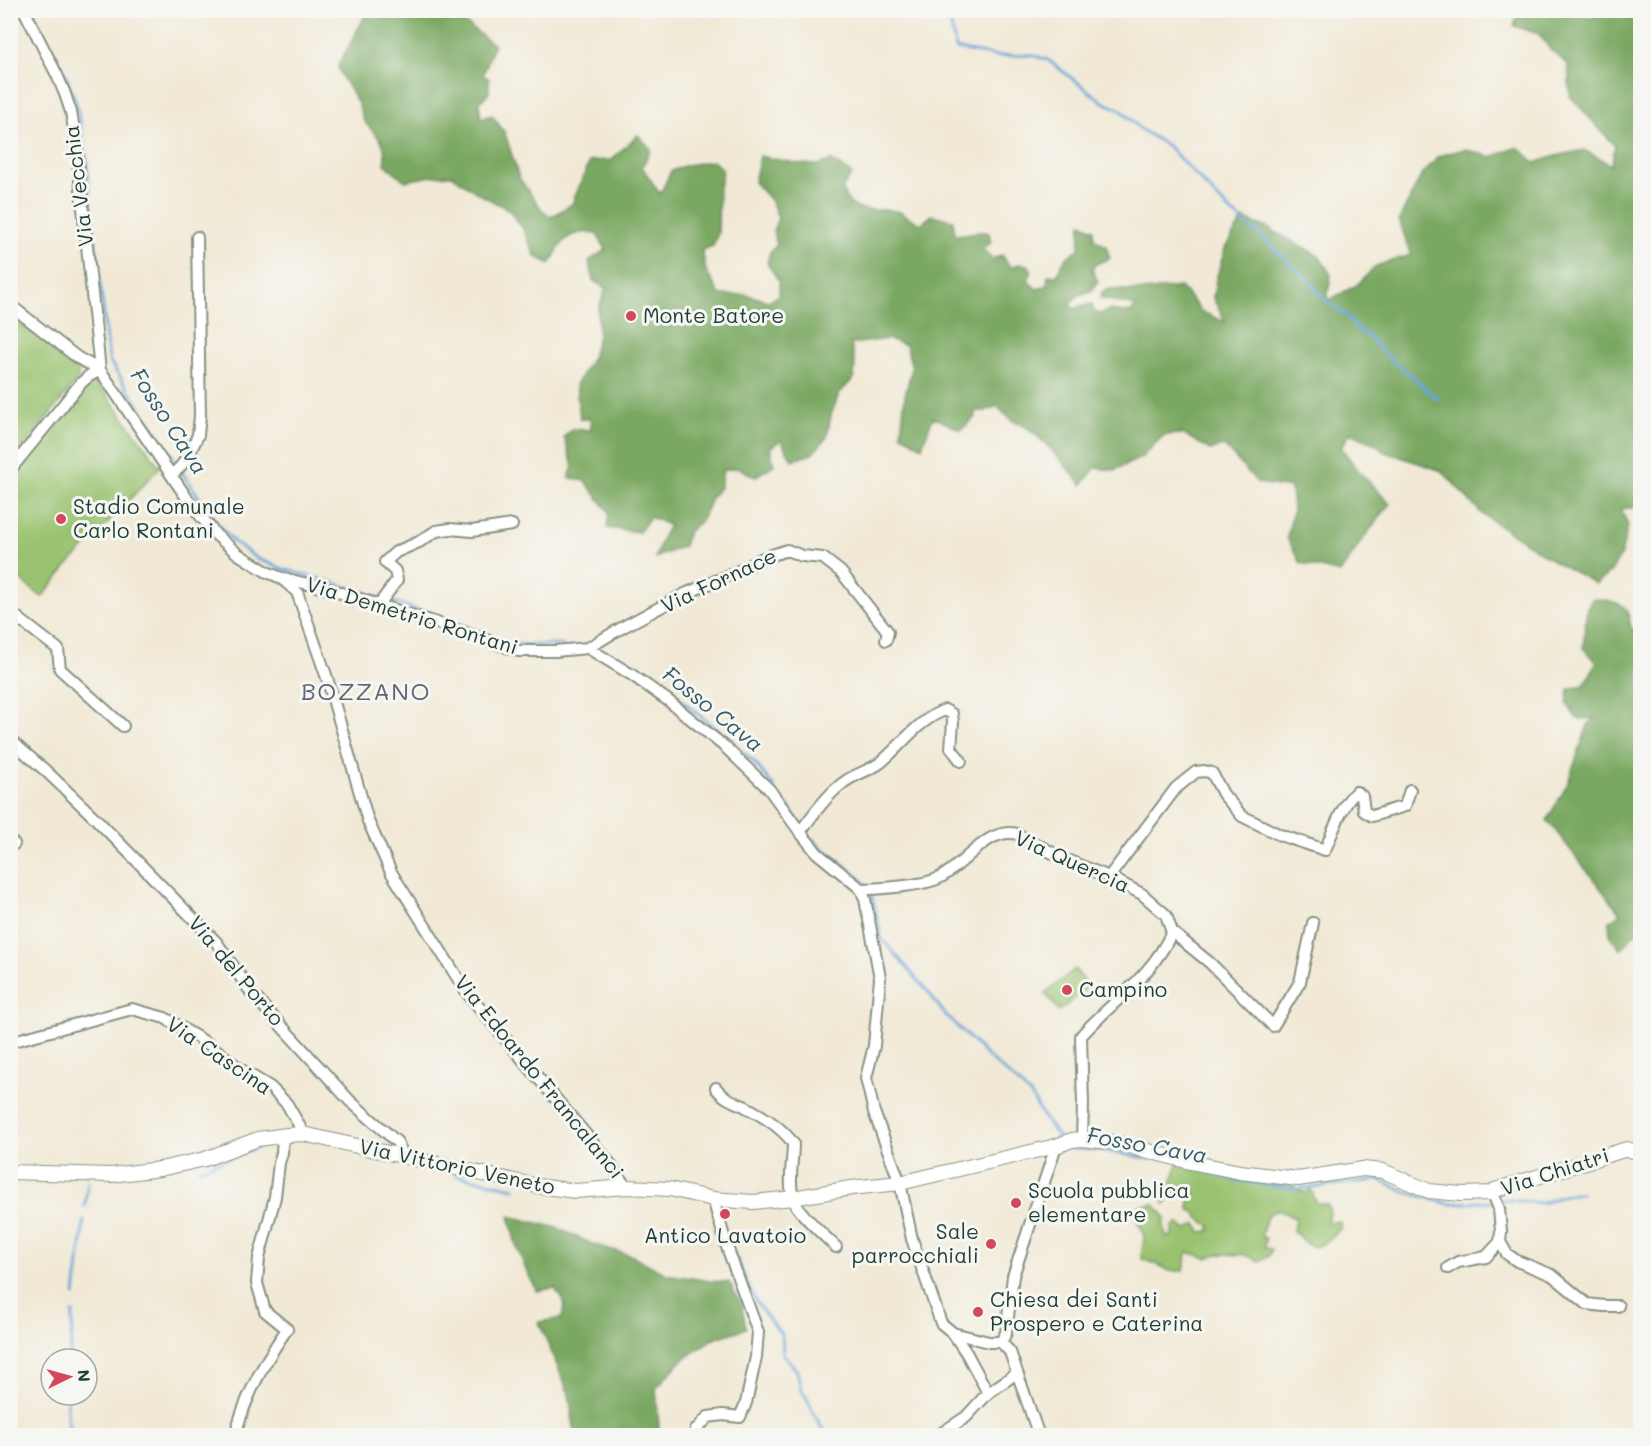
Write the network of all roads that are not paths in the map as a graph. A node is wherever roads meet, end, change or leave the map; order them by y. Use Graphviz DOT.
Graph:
graph roads {
  1 [pos="24,10"];
  2 [pos="197,237"];
  3 [pos="10,305"];
  4 [pos="100,370"];
  5 [pos="10,470"];
  6 [pos="176,471"];
  7 [pos="512,525"];
  8 [pos="279,577"];
  9 [pos="383,600"];
  10 [pos="10,612"];
  11 [pos="886,640"];
  12 [pos="590,647"];
  13 [pos="123,726"];
  14 [pos="10,740"];
  15 [pos="961,761"];
  16 [pos="1410,790"];
  17 [pos="802,829"];
  18 [pos="1108,878"];
  19 [pos="866,889"];
  20 [pos="1313,923"];
  21 [pos="1172,932"];
  22 [pos="10,1042"];
  23 [pos="716,1088"];
  24 [pos="303,1134"];
  25 [pos="283,1135"];
  26 [pos="1067,1143"];
  27 [pos="1641,1153"];
  28 [pos="404,1157"];
  29 [pos="10,1172"];
  30 [pos="900,1183"];
  31 [pos="626,1187"];
  32 [pos="1494,1194"];
  33 [pos="793,1198"];
  34 [pos="713,1199"];
  35 [pos="1500,1242"];
  36 [pos="836,1247"];
  37 [pos="1448,1268"];
  38 [pos="1618,1306"];
  39 [pos="953,1333"];
  40 [pos="1001,1342"];
  41 [pos="1017,1373"];
  42 [pos="988,1393"];
  43 [pos="235,1436"];
  44 [pos="694,1436"];
  45 [pos="937,1436"];
  46 [pos="1039,1436"];
  1 -- 4 [label="street, Via Vecchia"];
  2 -- 6 [label="street"];
  3 -- 4 [label="street, Via Demetrio Rontani"];
  4 -- 5 [label="street"];
  4 -- 6 [label="street, Via Demetrio Rontani"];
  6 -- 8 [label="street, Via Demetrio Rontani"];
  7 -- 9 [label="street"];
  8 -- 9 [label="street, Via Demetrio Rontani"];
  8 -- 31 [label="street, Via Edoardo Francalanci"];
  9 -- 12 [label="street, Via Demetrio Rontani"];
  10 -- 13 [label="street"];
  11 -- 12 [label="street, Via Fornace"];
  12 -- 17 [label="street"];
  14 -- 28 [label="street, Via del Porto"];
  15 -- 17 [label="street"];
  16 -- 18 [label="street"];
  17 -- 19 [label="street"];
  18 -- 19 [label="street, Via Quercia"];
  18 -- 21 [label="street, Via Quercia"];
  19 -- 30 [label="street"];
  20 -- 21 [label="street, Via Quercia"];
  21 -- 26 [label="street"];
  22 -- 24 [label="street, Via Cascina"];
  23 -- 33 [label="street"];
  24 -- 25 [label="street, Via Vittorio Veneto"];
  24 -- 28 [label="street, Via Vittorio Veneto"];
  25 -- 29 [label="street, Via Vittorio Veneto"];
  25 -- 43 [label="street"];
  26 -- 30 [label="street, Via Vittorio Veneto"];
  26 -- 32 [label="street, Via Chiatri"];
  26 -- 40 [label="street"];
  27 -- 32 [label="street, Via Chiatri"];
  28 -- 31 [label="street, Via Vittorio Veneto"];
  30 -- 33 [label="street, Via Vittorio Veneto"];
  30 -- 39 [label="street"];
  31 -- 34 [label="street, Via Vittorio Veneto"];
  32 -- 35 [label="street"];
  33 -- 34 [label="street, Via Vittorio Veneto"];
  33 -- 36 [label="street"];
  34 -- 44 [label="street"];
  35 -- 37 [label="street"];
  35 -- 38 [label="street"];
  39 -- 40 [label="street"];
  39 -- 42 [label="street"];
  40 -- 41 [label="street"];
  41 -- 42 [label="street"];
  41 -- 46 [label="street"];
  42 -- 45 [label="street"];
}
